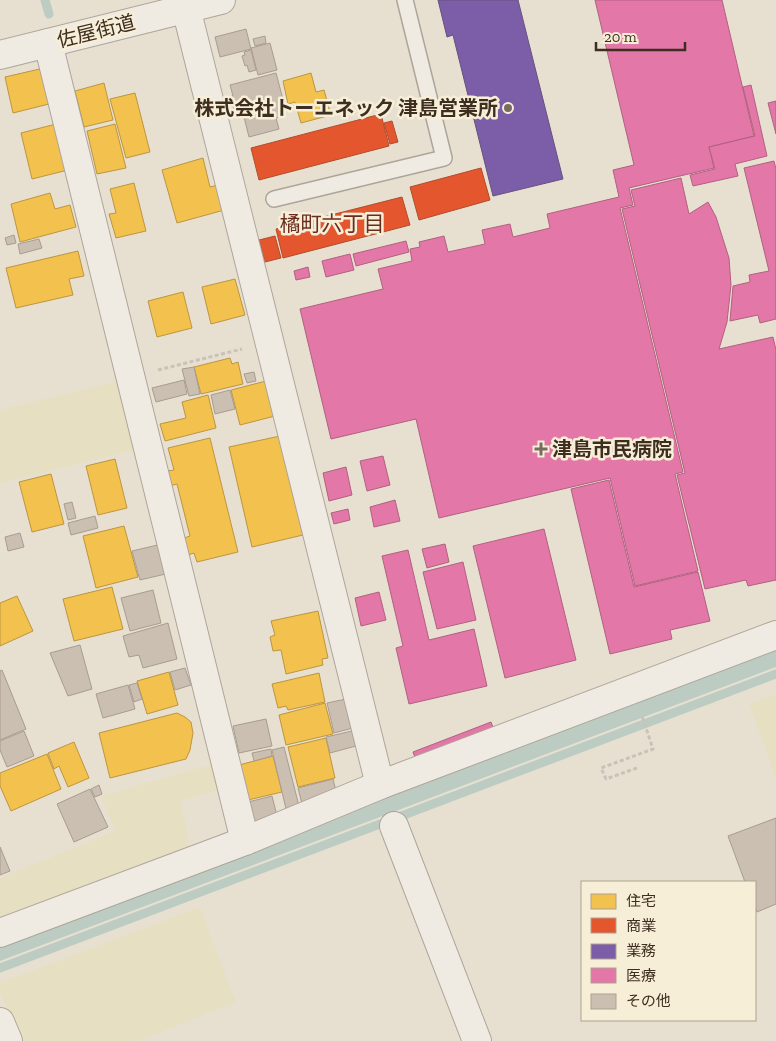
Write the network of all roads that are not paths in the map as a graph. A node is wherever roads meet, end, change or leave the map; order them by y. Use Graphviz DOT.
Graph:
graph roads {
  1 [pos="221,0"];
  2 [pos="405,0"];
  3 [pos="185,4"];
  4 [pos="48,43"];
  5 [pos="0,55"];
  6 [pos="274,199"];
  7 [pos="776,635"];
  8 [pos="380,785"];
  9 [pos="394,826"];
  10 [pos="245,840"];
  11 [pos="0,933"];
  12 [pos="0,1022"];
  13 [pos="8,1041"];
  14 [pos="477,1041"];
  1 -- 3 [label="street, 佐屋街道"];
  2 -- 6 [label="lane"];
  3 -- 4 [label="street, 佐屋街道"];
  3 -- 8 [label="street"];
  4 -- 5 [label="street, 佐屋街道"];
  4 -- 10 [label="street"];
  7 -- 8 [label="street"];
  8 -- 10 [label="street"];
  9 -- 14 [label="street"];
  10 -- 11 [label="street"];
  12 -- 13 [label="street"];
}
